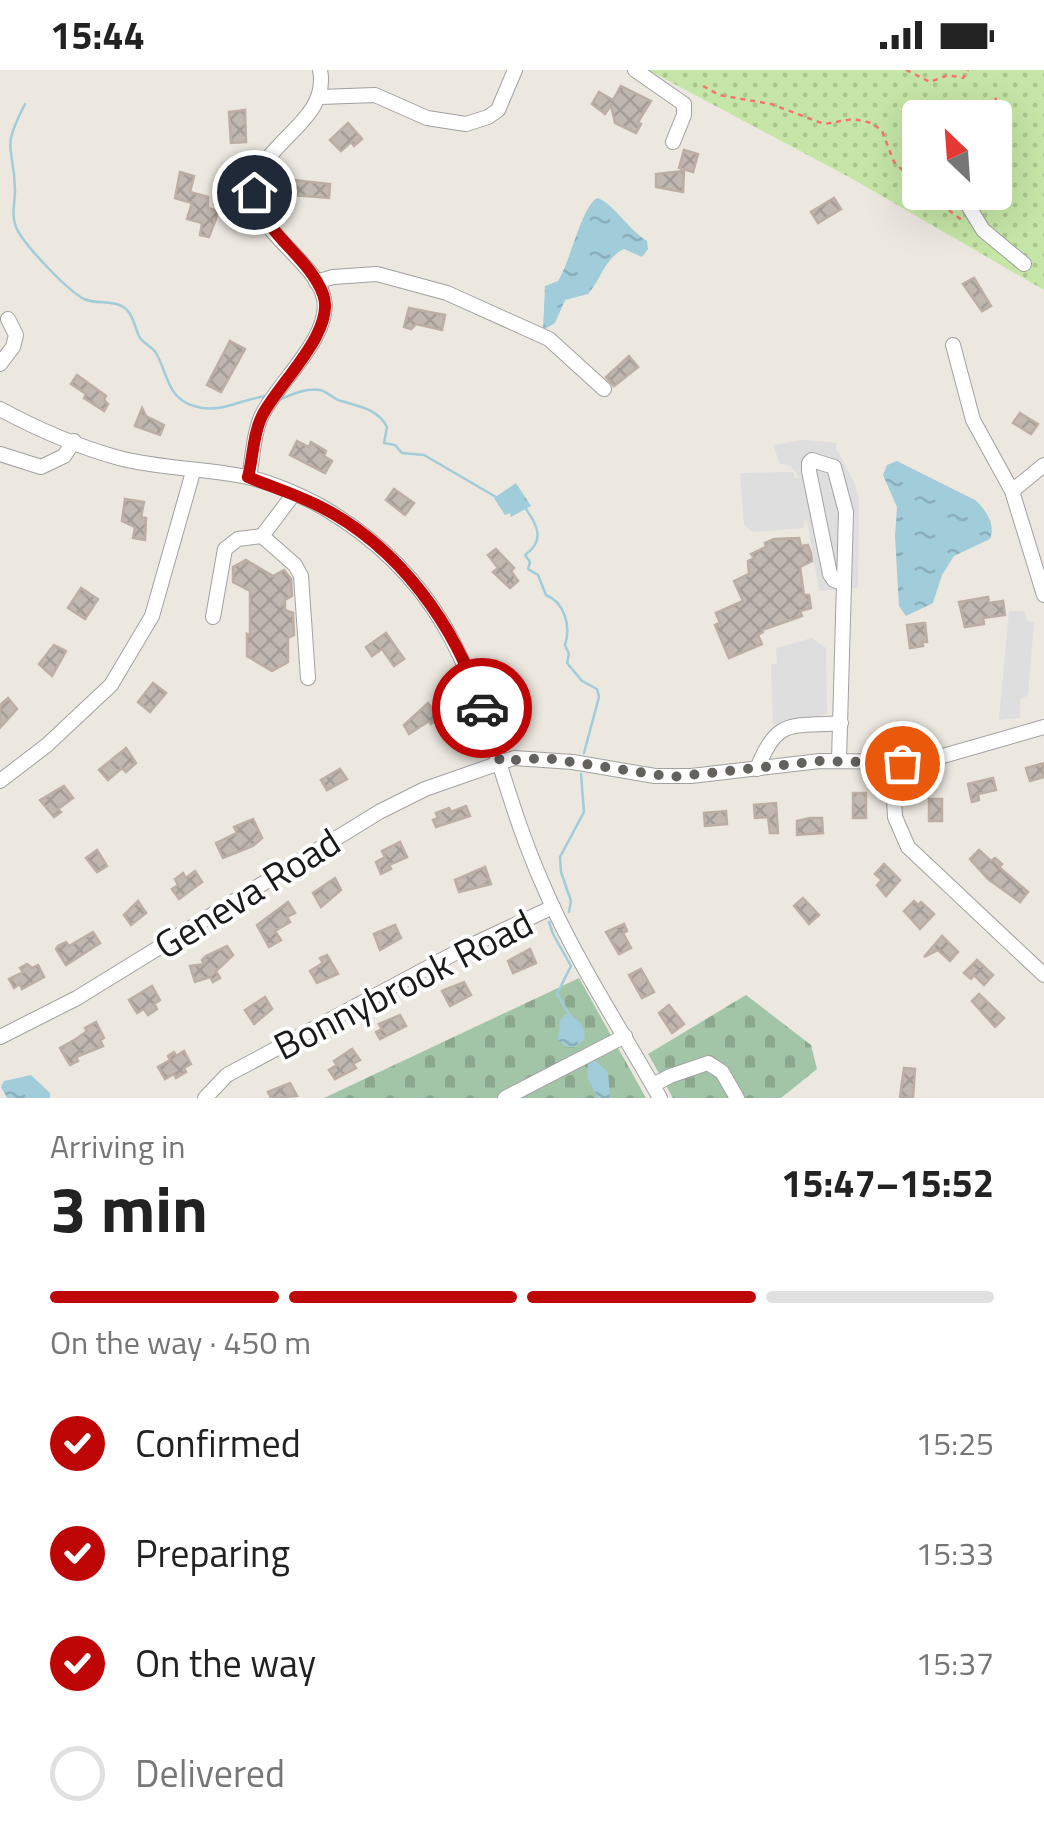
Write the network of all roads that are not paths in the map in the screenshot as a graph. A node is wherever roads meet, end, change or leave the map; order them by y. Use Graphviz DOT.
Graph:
graph roads {
  1 [pos="320,70"];
  2 [pos="515,70"];
  3 [pos="635,70"];
  4 [pos="320,97"];
  5 [pos="673,142"];
  6 [pos="971,210"];
  7 [pos="1024,264"];
  8 [pos="316,282"];
  9 [pos="8,319"];
  10 [pos="952,345"];
  11 [pos="0,364"];
  12 [pos="604,389"];
  13 [pos="0,409"];
  14 [pos="74,441"];
  15 [pos="0,454"];
  16 [pos="1044,464"];
  17 [pos="193,472"];
  18 [pos="248,477"];
  19 [pos="1012,492"];
  20 [pos="293,495"];
  21 [pos="262,536"];
  22 [pos="844,583"];
  23 [pos="1044,595"];
  24 [pos="213,617"];
  25 [pos="308,678"];
  26 [pos="840,723"];
  27 [pos="1044,726"];
  28 [pos="839,760"];
  29 [pos="500,761"];
  30 [pos="892,762"];
  31 [pos="757,768"];
  32 [pos="0,781"];
  33 [pos="553,907"];
  34 [pos="1044,974"];
  35 [pos="625,1036"];
  36 [pos="0,1037"];
  37 [pos="657,1092"];
  38 [pos="205,1098"];
  39 [pos="505,1098"];
  40 [pos="736,1098"];
  1 -- 4 [label="street"];
  2 -- 4 [label="street"];
  3 -- 5 [label="street"];
  4 -- 8 [label="street"];
  6 -- 7 [label="street"];
  8 -- 12 [label="street"];
  8 -- 18 [label="street"];
  9 -- 11 [label="street"];
  10 -- 19 [label="street"];
  13 -- 14 [label="street"];
  14 -- 15 [label="street"];
  14 -- 17 [label="street"];
  16 -- 19 [label="street"];
  17 -- 18 [label="street"];
  17 -- 32 [label="street"];
  18 -- 20 [label="street"];
  19 -- 23 [label="street"];
  20 -- 21 [label="street"];
  20 -- 29 [label="street"];
  21 -- 24 [label="street"];
  21 -- 25 [label="street"];
  22 -- 22 [label="street"];
  22 -- 26 [label="street"];
  26 -- 28 [label="street"];
  26 -- 31 [label="street"];
  27 -- 30 [label="street, Geneva Road"];
  28 -- 30 [label="street, Geneva Road"];
  28 -- 31 [label="street, Geneva Road"];
  29 -- 31 [label="street, Geneva Road"];
  29 -- 33 [label="street"];
  29 -- 36 [label="street, Geneva Road"];
  30 -- 34 [label="street"];
  33 -- 35 [label="street"];
  33 -- 38 [label="street, Bonnybrook Road"];
  35 -- 37 [label="street"];
  35 -- 39 [label="street"];
  37 -- 40 [label="street"];
}
